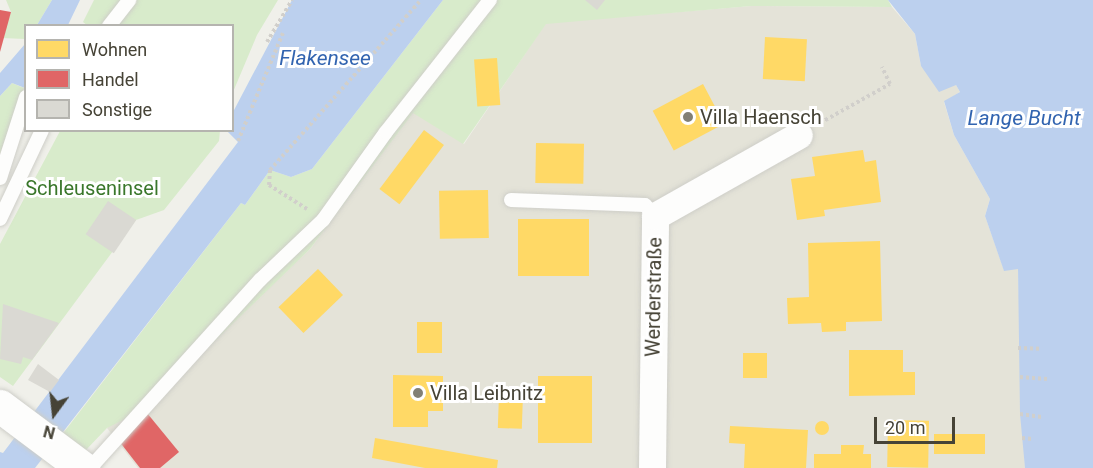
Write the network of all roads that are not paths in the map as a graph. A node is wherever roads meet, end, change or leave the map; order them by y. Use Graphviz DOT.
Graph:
graph roads {
  1 [pos="129,0"];
  2 [pos="490,0"];
  3 [pos="111,24"];
  4 [pos="24,103"];
  5 [pos="41,132"];
  6 [pos="799,135"];
  7 [pos="0,178"];
  8 [pos="511,200"];
  9 [pos="655,216"];
  10 [pos="0,219"];
  11 [pos="10,412"];
  12 [pos="71,458"];
  13 [pos="90,468"];
  14 [pos="652,468"];
  1 -- 3 [label="lane"];
  2 -- 13 [label="lane"];
  4 -- 7 [label="lane"];
  5 -- 10 [label="lane"];
  6 -- 9 [label="street, Werderstraße"];
  8 -- 9 [label="lane"];
  9 -- 14 [label="street, Werderstraße"];
  11 -- 12 [label="street"];
}
